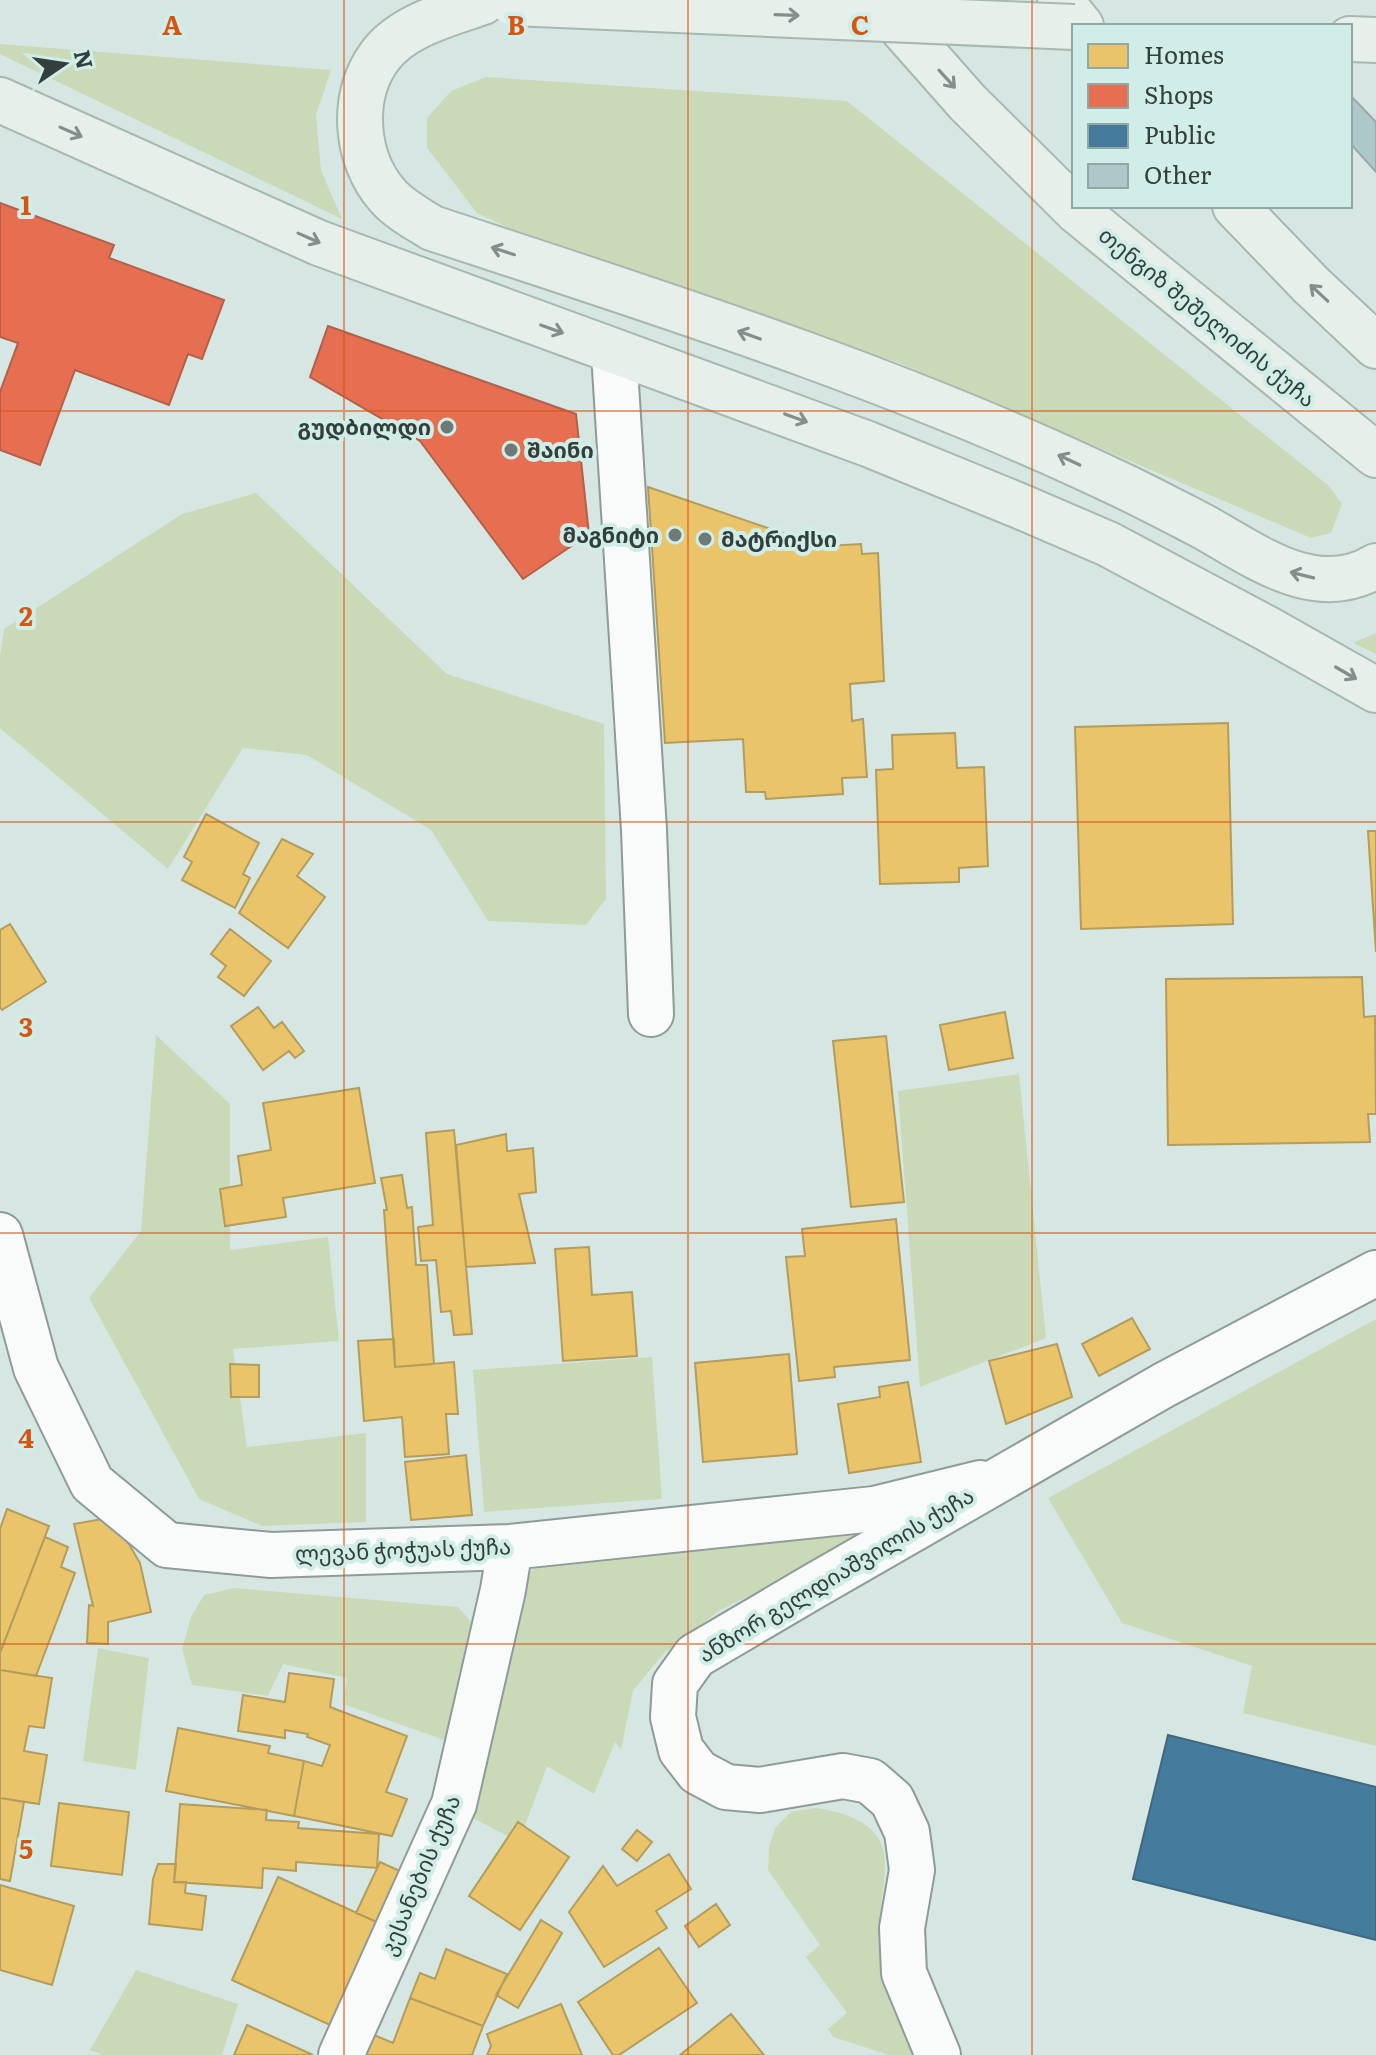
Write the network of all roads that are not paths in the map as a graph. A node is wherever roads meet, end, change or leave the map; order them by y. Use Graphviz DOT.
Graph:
graph roads {
  1 [pos="436,0"];
  2 [pos="877,0"];
  3 [pos="1060,0"];
  4 [pos="498,3"];
  5 [pos="1079,24"];
  6 [pos="1072,27"];
  7 [pos="1352,39"];
  8 [pos="1376,40"];
  9 [pos="0,100"];
  10 [pos="1072,206"];
  11 [pos="1074,208"];
  12 [pos="1237,208"];
  13 [pos="1376,346"];
  14 [pos="614,353"];
  15 [pos="1370,455"];
  16 [pos="1376,566"];
  17 [pos="1376,690"];
  18 [pos="651,1014"];
  19 [pos="0,1235"];
  20 [pos="1376,1273"];
  21 [pos="998,1479"];
  22 [pos="510,1547"];
  23 [pos="341,2055"];
  24 [pos="938,2055"];
  1 -- 4 [label="main road"];
  2 -- 10 [label="main road, თენგიზ შეშელიძის ქუჩა, one-way"];
  3 -- 5 [label="main road"];
  4 -- 6 [label="main road, one-way, bridge"];
  16 -- 4 [label="main road, one-way"];
  7 -- 8 [label="main road"];
  9 -- 14 [label="main road, one-way"];
  11 -- 15 [label="main road, თენგიზ შეშელიძის ქუჩა, one-way"];
  13 -- 12 [label="main road, one-way"];
  14 -- 17 [label="main road, one-way"];
  14 -- 18 [label="street"];
  19 -- 22 [label="street, ლევან ჭოჭუას ქუჩა"];
  20 -- 21 [label="street, ანზორ გელდიაშვილის ქუჩა"];
  21 -- 22 [label="street, ლევან ჭოჭუას ქუჩა"];
  21 -- 24 [label="street, ანზორ გელდიაშვილის ქუჩა"];
  22 -- 23 [label="street, კესანების ქუჩა"];
}
